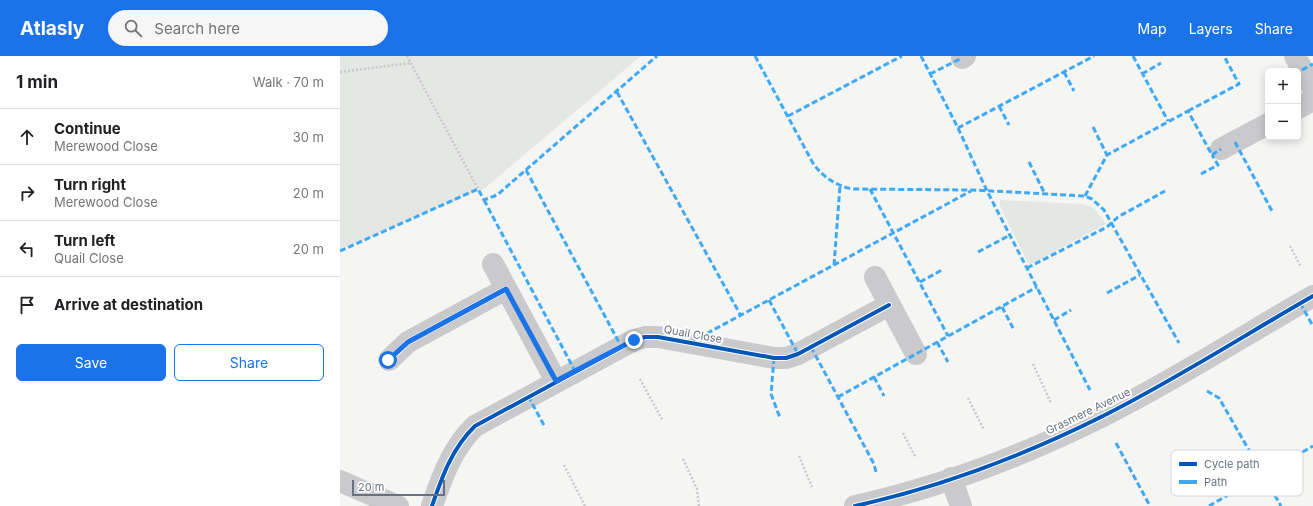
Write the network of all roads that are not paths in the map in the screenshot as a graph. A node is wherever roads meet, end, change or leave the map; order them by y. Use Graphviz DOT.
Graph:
graph roads {
  1 [pos="1295,56"];
  2 [pos="1313,90"];
  3 [pos="1313,100"];
  4 [pos="1301,106"];
  5 [pos="1265,126"];
  6 [pos="1221,149"];
  7 [pos="494,264"];
  8 [pos="875,277"];
  9 [pos="506,289"];
  10 [pos="1313,296"];
  11 [pos="889,305"];
  12 [pos="916,354"];
  13 [pos="388,360"];
  14 [pos="556,381"];
  15 [pos="951,478"];
  16 [pos="340,481"];
  17 [pos="398,506"];
  18 [pos="432,506"];
  19 [pos="855,506"];
  20 [pos="961,506"];
  1 -- 2 [label="street"];
  3 -- 4 [label="street"];
  5 -- 6 [label="street"];
  7 -- 9 [label="street"];
  8 -- 11 [label="street"];
  9 -- 13 [label="street"];
  9 -- 14 [label="street"];
  10 -- 15 [label="street, Grasmere Avenue"];
  11 -- 12 [label="street"];
  11 -- 14 [label="street, Quail Close"];
  14 -- 18 [label="street, Quail Close"];
  15 -- 19 [label="street, Grasmere Avenue"];
  15 -- 20 [label="street"];
  16 -- 17 [label="street"];
}
